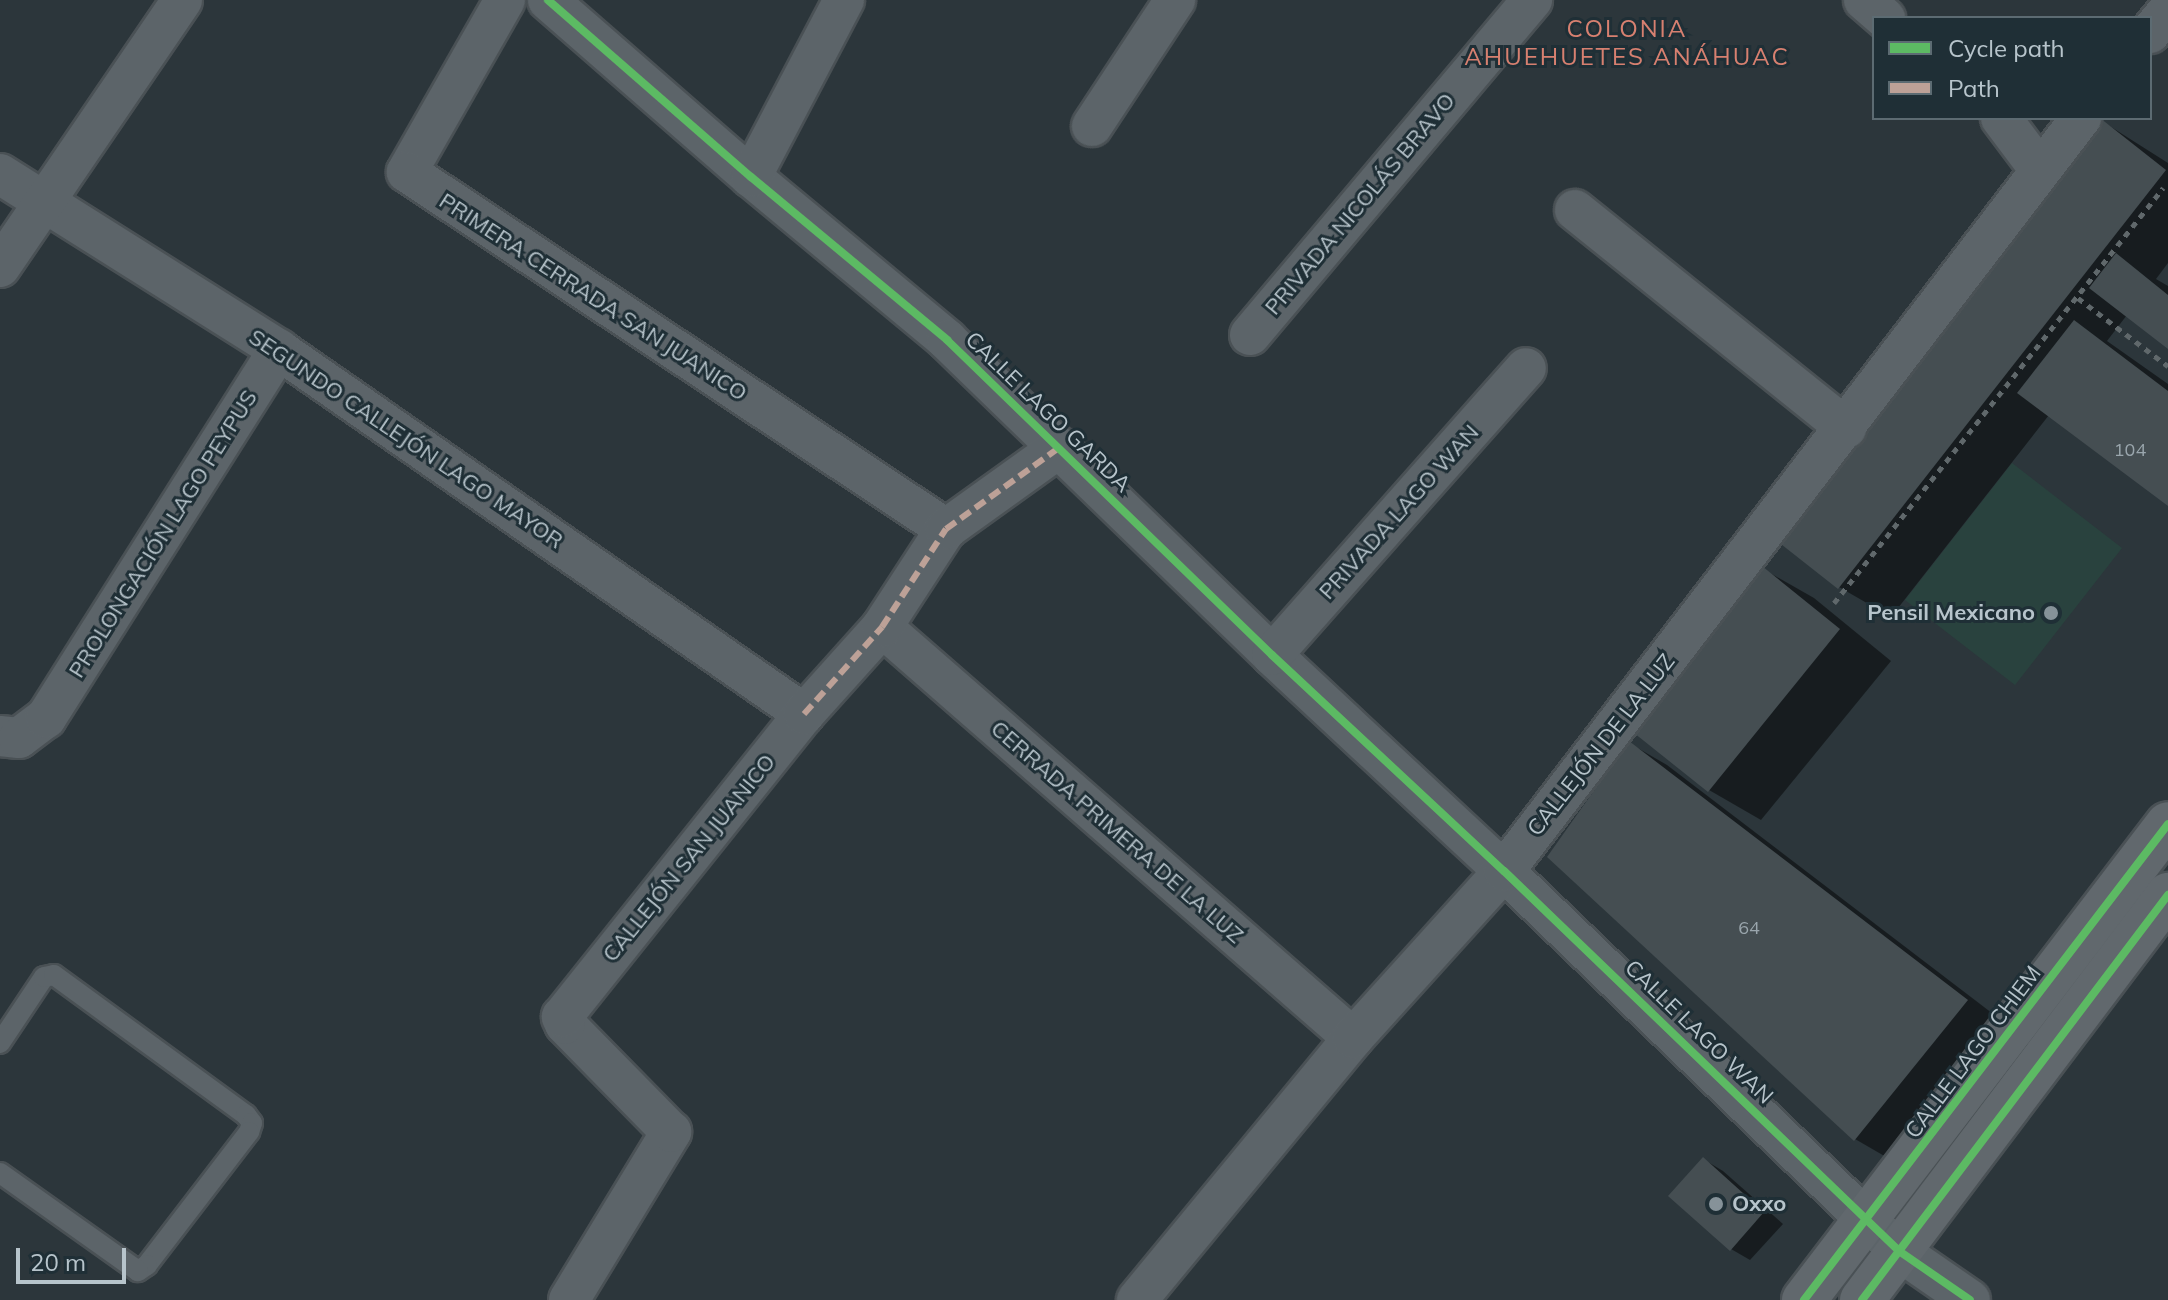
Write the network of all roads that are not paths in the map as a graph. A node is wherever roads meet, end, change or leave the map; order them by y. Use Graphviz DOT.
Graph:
graph roads {
  1 [pos="182,0"];
  2 [pos="505,0"];
  3 [pos="548,0"];
  4 [pos="844,0"];
  5 [pos="1175,0"];
  6 [pos="1532,0"];
  7 [pos="1864,0"];
  8 [pos="2168,11"];
  9 [pos="1883,16"];
  10 [pos="2152,31"];
  11 [pos="2002,120"];
  12 [pos="2079,120"];
  13 [pos="1092,126"];
  14 [pos="2040,170"];
  15 [pos="0,174"];
  16 [pos="751,177"];
  17 [pos="46,203"];
  18 [pos="1575,210"];
  19 [pos="0,267"];
  20 [pos="1250,335"];
  21 [pos="279,350"];
  22 [pos="1526,368"];
  23 [pos="1846,428"];
  24 [pos="1060,447"];
  25 [pos="946,529"];
  26 [pos="882,627"];
  27 [pos="1272,655"];
  28 [pos="804,714"];
  29 [pos="0,736"];
  30 [pos="2168,824"];
  31 [pos="1504,871"];
  32 [pos="2168,895"];
  33 [pos="1353,1038"];
  34 [pos="0,1043"];
  35 [pos="0,1173"];
  36 [pos="1869,1219"];
  37 [pos="1899,1251"];
  38 [pos="569,1300"];
  39 [pos="1137,1300"];
  40 [pos="1804,1300"];
  41 [pos="1862,1300"];
  42 [pos="1970,1300"];
  1 -- 17 [label="street"];
  2 -- 25 [label="street, PRIMERA CERRADA SAN JUANICO"];
  3 -- 16 [label="street, CALLE LAGO GARDA"];
  4 -- 16 [label="street"];
  5 -- 13 [label="street"];
  6 -- 20 [label="street, PRIVADA NICOLÁS BRAVO"];
  7 -- 9 [label="street"];
  8 -- 10 [label="street"];
  11 -- 14 [label="street"];
  12 -- 14 [label="street, CALLEJÓN DE LA LUZ"];
  14 -- 23 [label="street, CALLEJÓN DE LA LUZ"];
  15 -- 17 [label="street, SEGUNDO CALLEJÓN LAGO MAYOR"];
  16 -- 24 [label="street, CALLE LAGO GARDA"];
  17 -- 19 [label="street"];
  17 -- 21 [label="street, SEGUNDO CALLEJÓN LAGO MAYOR"];
  18 -- 23 [label="street"];
  21 -- 28 [label="street, SEGUNDO CALLEJÓN LAGO MAYOR"];
  21 -- 29 [label="street, PROLONGACIÓN LAGO PEYPUS"];
  22 -- 27 [label="street, PRIVADA LAGO WAN"];
  23 -- 31 [label="street, CALLEJÓN DE LA LUZ"];
  24 -- 25 [label="street, CALLEJÓN SAN JUANICO"];
  24 -- 27 [label="street, CALLE LAGO GARDA"];
  25 -- 26 [label="street, CALLEJÓN SAN JUANICO"];
  26 -- 28 [label="street, CALLEJÓN SAN JUANICO"];
  26 -- 33 [label="street, CERRADA PRIMERA DE LA LUZ"];
  27 -- 31 [label="street, CALLE LAGO GARDA"];
  28 -- 38 [label="street, CALLEJÓN SAN JUANICO"];
  30 -- 36 [label="street, CALLE LAGO CHIEM"];
  31 -- 33 [label="street, CALLEJÓN DE LA LUZ"];
  31 -- 36 [label="street, CALLE LAGO WAN"];
  32 -- 37 [label="street"];
  33 -- 39 [label="street, CALLEJÓN DE LA LUZ"];
  34 -- 35 [label="lane"];
  36 -- 37 [label="street, CALLE LAGO WAN"];
  36 -- 40 [label="street, CALLE LAGO CHIEM"];
  37 -- 41 [label="street"];
  37 -- 42 [label="street, CALLE LAGO WAN"];
}
